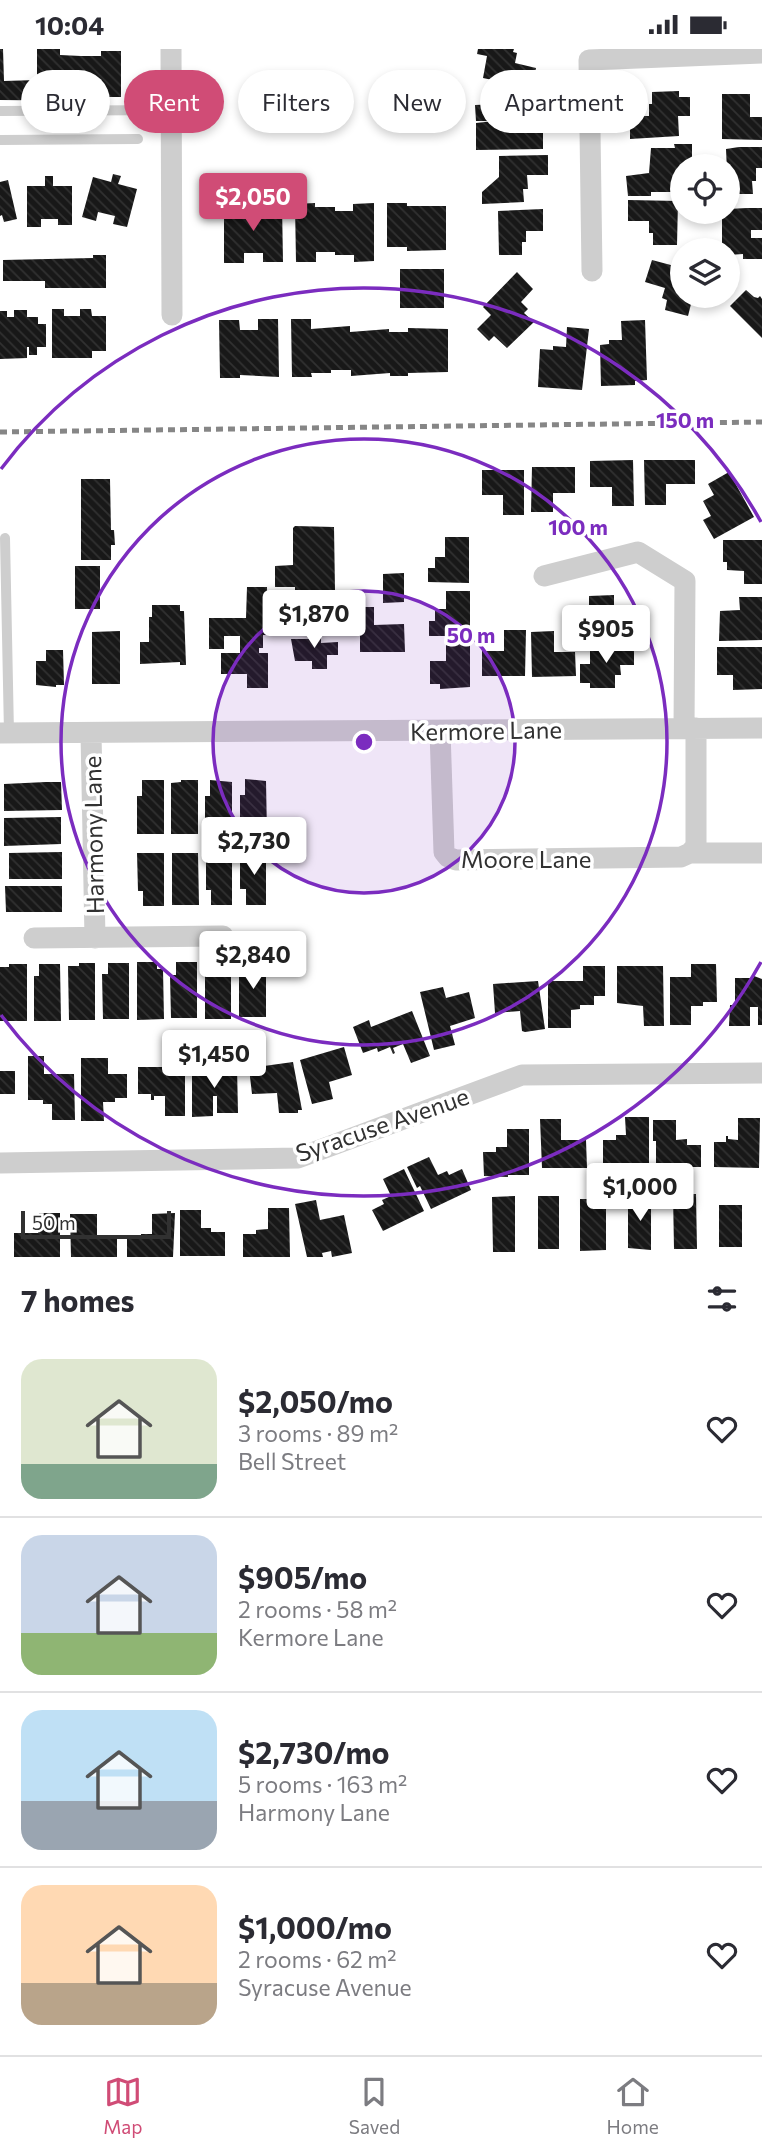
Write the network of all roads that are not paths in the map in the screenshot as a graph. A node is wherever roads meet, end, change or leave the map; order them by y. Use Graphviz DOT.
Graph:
graph roads {
  1 [pos="171,49"];
  2 [pos="762,53"];
  3 [pos="171,70"];
  4 [pos="124,110"];
  5 [pos="0,111"];
  6 [pos="172,133"];
  7 [pos="138,138"];
  8 [pos="0,140"];
  9 [pos="592,271"];
  10 [pos="172,316"];
  11 [pos="5,538"];
  12 [pos="544,576"];
  13 [pos="690,728"];
  14 [pos="762,728"];
  15 [pos="440,731"];
  16 [pos="5,733"];
  17 [pos="91,733"];
  18 [pos="690,853"];
  19 [pos="762,853"];
  20 [pos="223,936"];
  21 [pos="34,938"];
  22 [pos="95,938"];
  23 [pos="762,1073"];
  24 [pos="0,1163"];
  1 -- 3 [label="street"];
  2 -- 9 [label="street"];
  4 -- 5 [label="lane"];
  6 -- 10 [label="street"];
  7 -- 8 [label="lane"];
  11 -- 16 [label="lane"];
  12 -- 13 [label="street"];
  13 -- 14 [label="street, Kermore Lane"];
  13 -- 15 [label="street, Kermore Lane"];
  13 -- 18 [label="street"];
  15 -- 17 [label="street, Kermore Lane"];
  15 -- 18 [label="street, Moore Lane"];
  16 -- 17 [label="street, Kermore Lane"];
  17 -- 22 [label="street, Harmony Lane"];
  18 -- 19 [label="street, Moore Lane"];
  20 -- 22 [label="street, Harmony Lane"];
  21 -- 22 [label="street, Harmony Lane"];
  23 -- 24 [label="street, Syracuse Avenue"];
}
